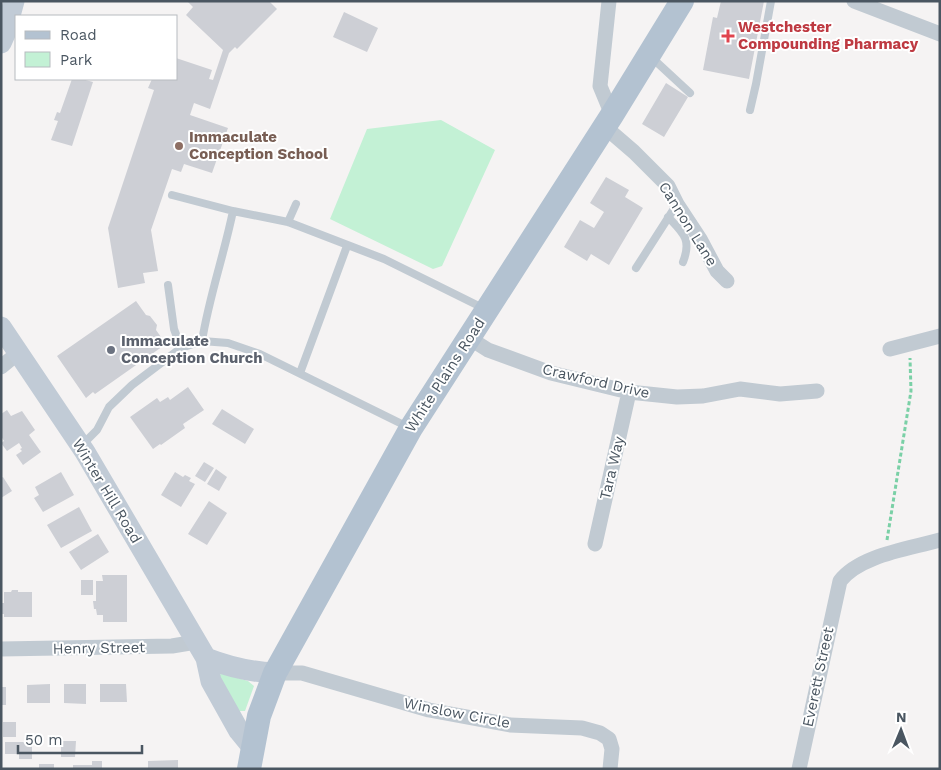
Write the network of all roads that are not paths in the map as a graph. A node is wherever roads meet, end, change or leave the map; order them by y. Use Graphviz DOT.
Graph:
graph roads {
  1 [pos="14,1"];
  2 [pos="609,1"];
  3 [pos="682,1"];
  4 [pos="771,1"];
  5 [pos="854,1"];
  6 [pos="940,34"];
  7 [pos="1,43"];
  8 [pos="649,55"];
  9 [pos="690,93"];
  10 [pos="750,110"];
  11 [pos="609,121"];
  12 [pos="172,195"];
  13 [pos="296,204"];
  14 [pos="677,204"];
  15 [pos="232,211"];
  16 [pos="668,217"];
  17 [pos="288,222"];
  18 [pos="347,246"];
  19 [pos="684,262"];
  20 [pos="636,268"];
  21 [pos="727,282"];
  22 [pos="168,285"];
  23 [pos="487,310"];
  24 [pos="1,327"];
  25 [pos="940,336"];
  26 [pos="469,338"];
  27 [pos="202,341"];
  28 [pos="181,348"];
  29 [pos="890,349"];
  30 [pos="18,354"];
  31 [pos="1,367"];
  32 [pos="300,373"];
  33 [pos="818,391"];
  34 [pos="629,392"];
  35 [pos="411,428"];
  36 [pos="81,446"];
  37 [pos="940,540"];
  38 [pos="595,544"];
  39 [pos="1,649"];
  40 [pos="201,650"];
  41 [pos="275,673"];
  42 [pos="250,758"];
  43 [pos="610,769"];
  44 [pos="799,769"];
  1 -- 7 [label="main road"];
  2 -- 11 [label="street"];
  3 -- 8 [label="main road, White Plains Road"];
  4 -- 10 [label="lane"];
  5 -- 6 [label="street"];
  8 -- 9 [label="lane"];
  8 -- 11 [label="main road, White Plains Road"];
  11 -- 14 [label="street, Cannon Lane"];
  11 -- 23 [label="main road, White Plains Road"];
  12 -- 15 [label="lane"];
  13 -- 17 [label="lane"];
  14 -- 16 [label="lane"];
  14 -- 21 [label="street, Cannon Lane"];
  15 -- 17 [label="lane"];
  15 -- 27 [label="lane"];
  16 -- 19 [label="lane"];
  16 -- 20 [label="lane"];
  17 -- 18 [label="lane"];
  18 -- 23 [label="lane"];
  18 -- 32 [label="lane"];
  22 -- 28 [label="lane"];
  23 -- 26 [label="main road, White Plains Road"];
  24 -- 30 [label="main road, Winter Hill Road"];
  25 -- 29 [label="street"];
  26 -- 34 [label="street, Crawford Drive"];
  26 -- 35 [label="main road, White Plains Road"];
  27 -- 28 [label="lane"];
  27 -- 32 [label="lane"];
  28 -- 36 [label="lane"];
  30 -- 31 [label="street"];
  30 -- 36 [label="main road, Winter Hill Road"];
  32 -- 35 [label="lane"];
  33 -- 34 [label="street, Crawford Drive"];
  34 -- 38 [label="street, Tara Way"];
  35 -- 41 [label="main road, White Plains Road"];
  36 -- 40 [label="main road, Winter Hill Road"];
  37 -- 44 [label="street, Everett Street"];
  39 -- 40 [label="street, Henry Street"];
  40 -- 41 [label="main road"];
  40 -- 42 [label="main road, Winter Hill Road"];
  41 -- 42 [label="main road, White Plains Road"];
  41 -- 43 [label="street, Winslow Circle"];
}
